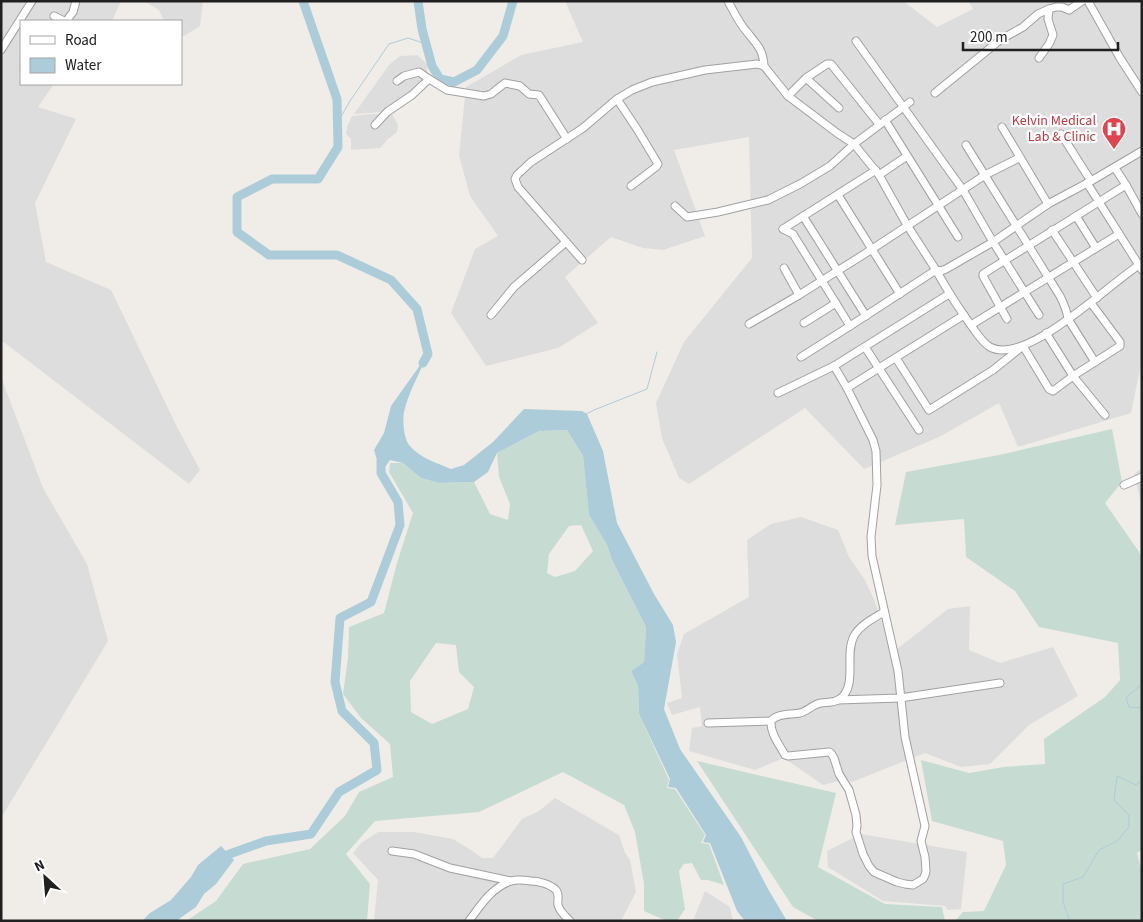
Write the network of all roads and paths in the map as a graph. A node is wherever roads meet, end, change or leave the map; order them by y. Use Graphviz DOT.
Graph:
graph roads {
  1 [pos="32,1"];
  2 [pos="76,1"];
  3 [pos="728,1"];
  4 [pos="1082,1"];
  5 [pos="1088,1"];
  6 [pos="1049,9"];
  7 [pos="54,16"];
  8 [pos="62,20"];
  9 [pos="67,20"];
  10 [pos="856,41"];
  11 [pos="1,50"];
  12 [pos="1039,58"];
  13 [pos="764,66"];
  14 [pos="806,78"];
  15 [pos="429,79"];
  16 [pos="397,81"];
  17 [pos="1142,92"];
  18 [pos="935,93"];
  19 [pos="788,96"];
  20 [pos="617,99"];
  21 [pos="910,102"];
  22 [pos="903,107"];
  23 [pos="839,108"];
  24 [pos="882,122"];
  25 [pos="375,126"];
  26 [pos="1002,127"];
  27 [pos="1061,134"];
  28 [pos="567,139"];
  29 [pos="854,144"];
  30 [pos="966,145"];
  31 [pos="1142,151"];
  32 [pos="907,156"];
  33 [pos="1019,158"];
  34 [pos="1115,168"];
  35 [pos="877,173"];
  36 [pos="985,175"];
  37 [pos="1089,182"];
  38 [pos="1126,185"];
  39 [pos="630,186"];
  40 [pos="962,190"];
  41 [pos="838,195"];
  42 [pos="1099,202"];
  43 [pos="1048,204"];
  44 [pos="938,205"];
  45 [pos="675,206"];
  46 [pos="1142,214"];
  47 [pos="803,216"];
  48 [pos="1076,216"];
  49 [pos="907,225"];
  50 [pos="1016,226"];
  51 [pos="1052,230"];
  52 [pos="1119,234"];
  53 [pos="958,237"];
  54 [pos="566,242"];
  55 [pos="992,242"];
  56 [pos="1028,245"];
  57 [pos="872,248"];
  58 [pos="1096,248"];
  59 [pos="582,260"];
  60 [pos="1005,260"];
  61 [pos="1073,262"];
  62 [pos="1141,266"];
  63 [pos="784,268"];
  64 [pos="936,270"];
  65 [pos="837,271"];
  66 [pos="1048,278"];
  67 [pos="822,280"];
  68 [pos="1025,292"];
  69 [pos="799,294"];
  70 [pos="900,294"];
  71 [pos="950,294"];
  72 [pos="1094,300"];
  73 [pos="836,303"];
  74 [pos="1001,307"];
  75 [pos="491,315"];
  76 [pos="964,315"];
  77 [pos="1039,315"];
  78 [pos="866,316"];
  79 [pos="1007,319"];
  80 [pos="1068,319"];
  81 [pos="804,323"];
  82 [pos="749,324"];
  83 [pos="971,325"];
  84 [pos="850,326"];
  85 [pos="1046,333"];
  86 [pos="1023,346"];
  87 [pos="865,347"];
  88 [pos="801,357"];
  89 [pos="896,358"];
  90 [pos="1095,362"];
  91 [pos="834,366"];
  92 [pos="879,369"];
  93 [pos="1073,376"];
  94 [pos="847,388"];
  95 [pos="778,393"];
  96 [pos="1105,415"];
  97 [pos="919,430"];
  98 [pos="1142,477"];
  99 [pos="1124,485"];
  100 [pos="884,612"];
  101 [pos="1000,683"];
  102 [pos="900,698"];
  103 [pos="838,700"];
  104 [pos="771,721"];
  105 [pos="708,722"];
  106 [pos="392,851"];
  107 [pos="511,881"];
  108 [pos="469,921"];
  109 [pos="570,921"];
  1 -- 11 [label="street"];
  2 -- 9 [label="street"];
  3 -- 13 [label="street"];
  4 -- 6 [label="street"];
  5 -- 17 [label="street"];
  6 -- 12 [label="street"];
  6 -- 18 [label="street"];
  7 -- 8 [label="street"];
  10 -- 22 [label="street"];
  13 -- 19 [label="street"];
  13 -- 20 [label="street"];
  14 -- 19 [label="street"];
  14 -- 23 [label="street"];
  14 -- 24 [label="street"];
  15 -- 16 [label="street"];
  15 -- 25 [label="street"];
  15 -- 28 [label="street"];
  19 -- 29 [label="street"];
  20 -- 28 [label="street"];
  20 -- 39 [label="street"];
  21 -- 22 [label="street"];
  22 -- 24 [label="street"];
  22 -- 40 [label="street"];
  24 -- 29 [label="street"];
  24 -- 32 [label="street"];
  26 -- 33 [label="street"];
  27 -- 37 [label="street"];
  28 -- 54 [label="street"];
  29 -- 35 [label="street"];
  29 -- 45 [label="street"];
  30 -- 36 [label="street"];
  31 -- 34 [label="street"];
  32 -- 35 [label="street"];
  32 -- 44 [label="street"];
  33 -- 36 [label="street"];
  33 -- 43 [label="street"];
  34 -- 37 [label="street"];
  34 -- 38 [label="street"];
  35 -- 41 [label="street"];
  35 -- 49 [label="street"];
  36 -- 40 [label="street"];
  36 -- 50 [label="street"];
  37 -- 42 [label="street"];
  37 -- 43 [label="street"];
  38 -- 42 [label="street"];
  38 -- 46 [label="street"];
  40 -- 44 [label="street"];
  40 -- 55 [label="street"];
  41 -- 47 [label="street"];
  41 -- 57 [label="street"];
  42 -- 48 [label="street"];
  42 -- 52 [label="street"];
  43 -- 50 [label="street"];
  44 -- 49 [label="street"];
  44 -- 53 [label="street"];
  47 -- 65 [label="street"];
  47 -- 67 [label="street"];
  48 -- 51 [label="street"];
  48 -- 58 [label="street"];
  49 -- 57 [label="street"];
  49 -- 64 [label="street"];
  50 -- 55 [label="street"];
  50 -- 56 [label="street"];
  51 -- 56 [label="street"];
  51 -- 61 [label="street"];
  52 -- 58 [label="street"];
  52 -- 62 [label="street"];
  54 -- 59 [label="street"];
  54 -- 75 [label="street"];
  55 -- 60 [label="street"];
  55 -- 64 [label="street"];
  56 -- 60 [label="street"];
  56 -- 66 [label="street"];
  57 -- 65 [label="street"];
  57 -- 70 [label="street"];
  58 -- 61 [label="street"];
  60 -- 68 [label="street"];
  60 -- 74 [label="street"];
  61 -- 66 [label="street"];
  61 -- 72 [label="street"];
  62 -- 72 [label="street"];
  63 -- 69 [label="street"];
  64 -- 70 [label="street"];
  64 -- 71 [label="street"];
  65 -- 67 [label="street"];
  65 -- 78 [label="street"];
  66 -- 68 [label="street"];
  66 -- 80 [label="street"];
  67 -- 69 [label="street"];
  67 -- 73 [label="street"];
  68 -- 74 [label="street"];
  68 -- 77 [label="street"];
  69 -- 82 [label="street"];
  70 -- 78 [label="street"];
  71 -- 76 [label="street"];
  71 -- 87 [label="street"];
  72 -- 80 [label="street"];
  72 -- 90 [label="street"];
  73 -- 81 [label="street"];
  73 -- 84 [label="street"];
  74 -- 79 [label="street"];
  74 -- 83 [label="street"];
  76 -- 83 [label="street"];
  76 -- 89 [label="street"];
  78 -- 84 [label="street"];
  80 -- 85 [label="street"];
  80 -- 90 [label="street"];
  83 -- 86 [label="street"];
  84 -- 88 [label="street"];
  85 -- 86 [label="street"];
  85 -- 93 [label="street"];
  86 -- 89 [label="street"];
  86 -- 93 [label="street"];
  87 -- 91 [label="street"];
  87 -- 92 [label="street"];
  89 -- 92 [label="street"];
  90 -- 93 [label="street"];
  91 -- 94 [label="street"];
  91 -- 95 [label="street"];
  92 -- 94 [label="street"];
  92 -- 97 [label="street"];
  93 -- 96 [label="street"];
  94 -- 100 [label="street"];
  98 -- 99 [label="street"];
  100 -- 102 [label="street"];
  100 -- 103 [label="street"];
  101 -- 102 [label="street"];
  102 -- 103 [label="street"];
  102 -- 104 [label="street"];
  103 -- 104 [label="street"];
  104 -- 105 [label="street"];
  106 -- 107 [label="street"];
  107 -- 108 [label="street"];
  107 -- 109 [label="street"];
}
